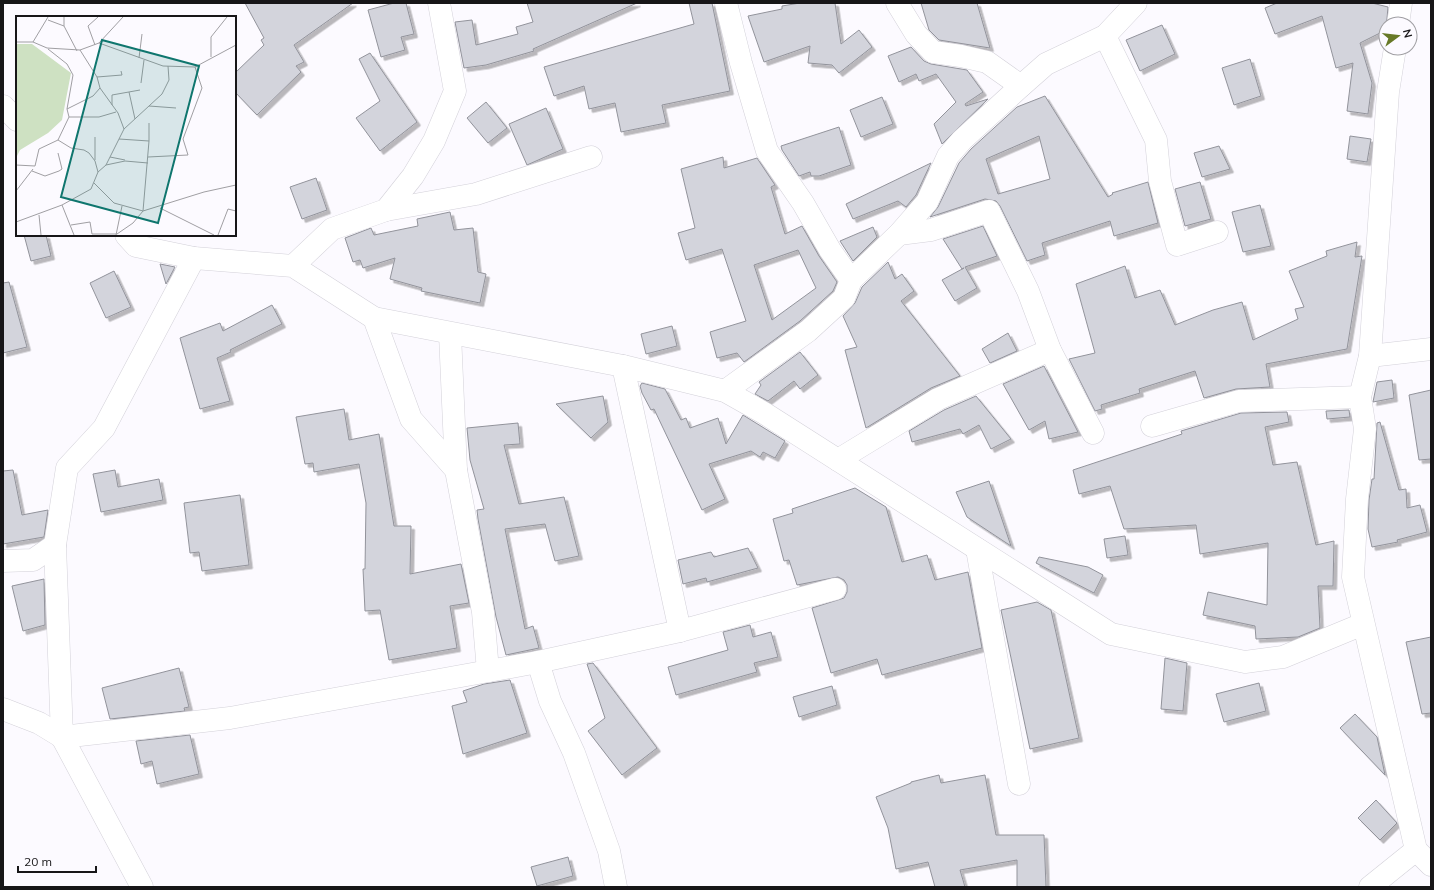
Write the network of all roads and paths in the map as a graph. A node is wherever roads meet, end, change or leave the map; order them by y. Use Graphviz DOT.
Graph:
graph roads {
  1 [pos="439,3"];
  2 [pos="726,3"];
  3 [pos="898,3"];
  4 [pos="1136,3"];
  5 [pos="1401,3"];
  6 [pos="1399,16"];
  7 [pos="1105,36"];
  8 [pos="1393,56"];
  9 [pos="1021,86"];
  10 [pos="3,106"];
  11 [pos="16,119"];
  12 [pos="591,157"];
  13 [pos="386,210"];
  14 [pos="1217,232"];
  15 [pos="899,234"];
  16 [pos="127,236"];
  17 [pos="194,258"];
  18 [pos="293,266"];
  19 [pos="851,280"];
  20 [pos="374,318"];
  21 [pos="450,334"];
  22 [pos="1050,350"];
  23 [pos="1431,350"];
  24 [pos="1370,356"];
  25 [pos="623,366"];
  26 [pos="725,391"];
  27 [pos="1360,397"];
  28 [pos="1152,426"];
  29 [pos="1093,433"];
  30 [pos="838,460"];
  31 [pos="456,470"];
  32 [pos="55,545"];
  33 [pos="977,549"];
  34 [pos="3,561"];
  35 [pos="835,589"];
  36 [pos="1364,624"];
  37 [pos="680,631"];
  38 [pos="538,662"];
  39 [pos="488,671"];
  40 [pos="3,709"];
  41 [pos="62,737"];
  42 [pos="1018,784"];
  43 [pos="1424,857"];
  44 [pos="135,882"];
  45 [pos="616,887"];
  46 [pos="1370,887"];
  1 -- 13 [label="street"];
  2 -- 19 [label="street"];
  3 -- 9 [label="street"];
  4 -- 7 [label="street"];
  5 -- 6 [label="street"];
  7 -- 9 [label="street"];
  7 -- 14 [label="street"];
  8 -- 24 [label="street"];
  9 -- 15 [label="street"];
  10 -- 11 [label="street"];
  12 -- 13 [label="street"];
  13 -- 18 [label="street"];
  15 -- 19 [label="street"];
  15 -- 22 [label="street"];
  16 -- 17 [label="street"];
  17 -- 18 [label="street"];
  17 -- 32 [label="street"];
  18 -- 20 [label="street"];
  19 -- 26 [label="street"];
  20 -- 21 [label="street"];
  20 -- 31 [label="street"];
  21 -- 25 [label="street"];
  21 -- 31 [label="street"];
  22 -- 29 [label="street"];
  22 -- 30 [label="street"];
  23 -- 24 [label="street"];
  24 -- 27 [label="street"];
  25 -- 26 [label="street"];
  25 -- 37 [label="street"];
  26 -- 30 [label="street"];
  27 -- 28 [label="street"];
  27 -- 36 [label="street"];
  30 -- 33 [label="street"];
  31 -- 39 [label="street"];
  32 -- 34 [label="street"];
  32 -- 41 [label="street"];
  33 -- 36 [label="street"];
  33 -- 42 [label="street"];
  35 -- 37 [label="street"];
  36 -- 43 [label="street"];
  37 -- 38 [label="street"];
  38 -- 39 [label="street"];
  38 -- 45 [label="street"];
  39 -- 41 [label="street"];
  40 -- 41 [label="street"];
  41 -- 44 [label="street"];
  43 -- 46 [label="street"];
}
